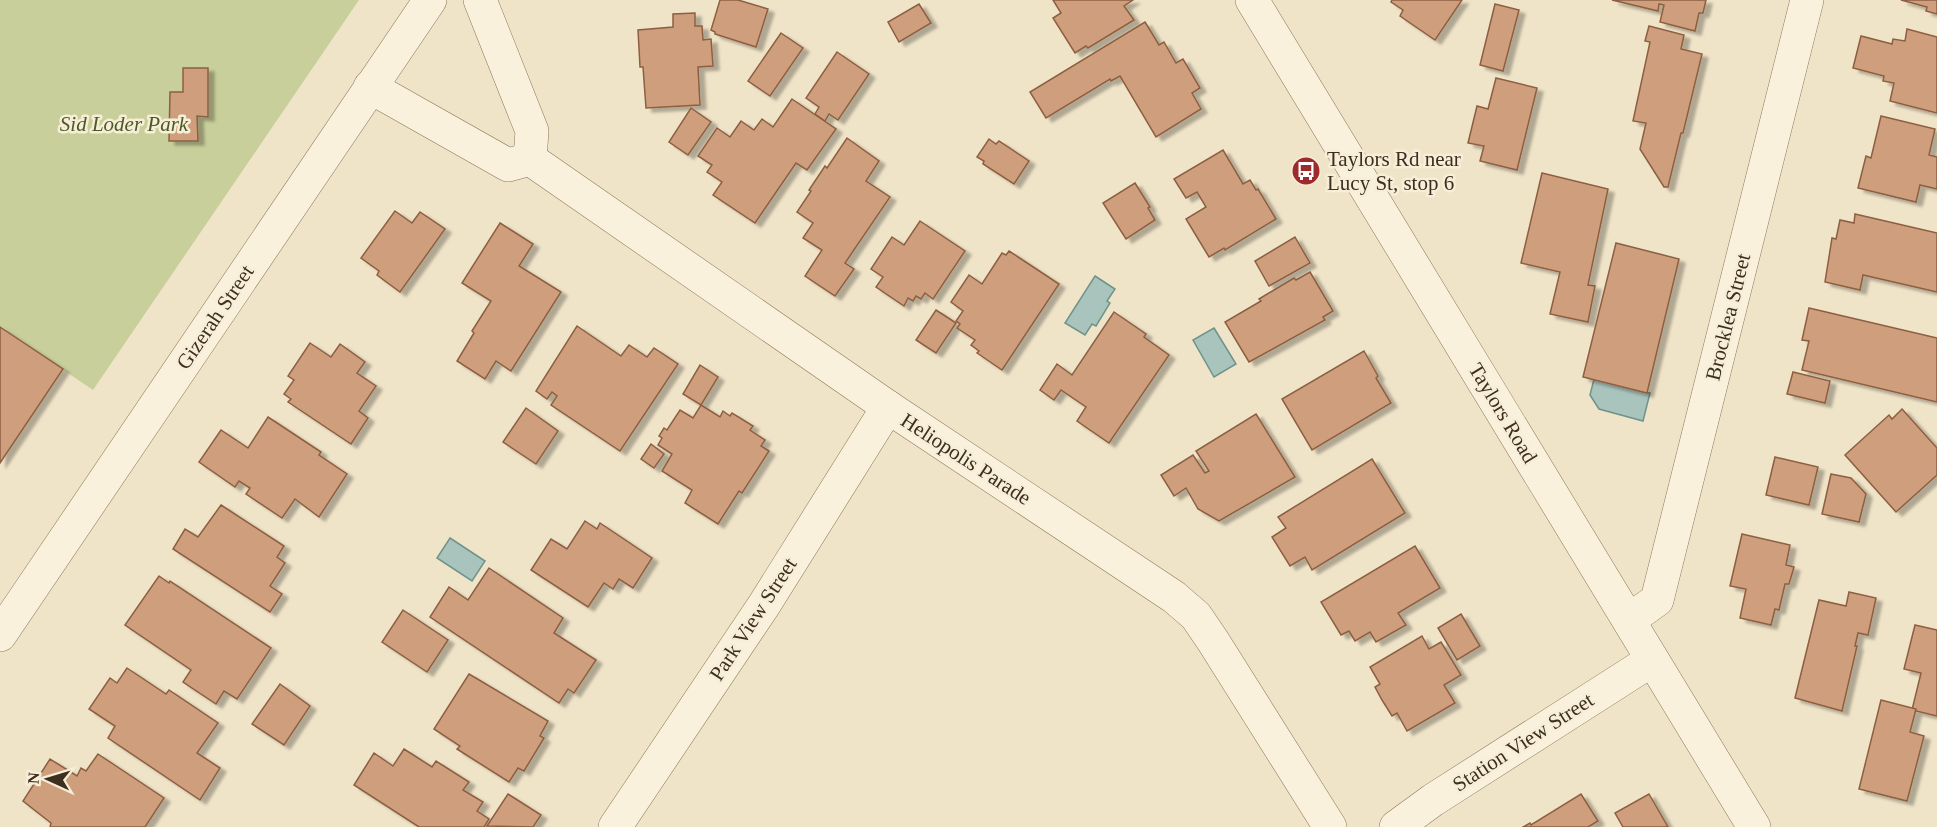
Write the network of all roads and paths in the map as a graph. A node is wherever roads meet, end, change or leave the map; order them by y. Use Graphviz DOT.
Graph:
graph roads {
  1 [pos="430,0"];
  2 [pos="480,0"];
  3 [pos="1252,0"];
  4 [pos="1807,0"];
  5 [pos="370,87"];
  6 [pos="530,159"];
  7 [pos="888,407"];
  8 [pos="1629,620"];
  9 [pos="0,635"];
  10 [pos="1652,660"];
  11 [pos="615,827"];
  12 [pos="1330,827"];
  13 [pos="1395,827"];
  14 [pos="1754,827"];
  1 -- 5 [label="street, Gizerah Street"];
  2 -- 6 [label="street"];
  3 -- 8 [label="street, Taylors Road"];
  4 -- 8 [label="street, Brocklea Street"];
  5 -- 6 [label="street"];
  5 -- 9 [label="street, Gizerah Street"];
  6 -- 7 [label="street, Heliopolis Parade"];
  7 -- 11 [label="street, Park View Street"];
  7 -- 12 [label="street, Heliopolis Parade"];
  8 -- 10 [label="street, Taylors Road"];
  10 -- 13 [label="street, Station View Street"];
  10 -- 14 [label="street, Taylors Road"];
}
